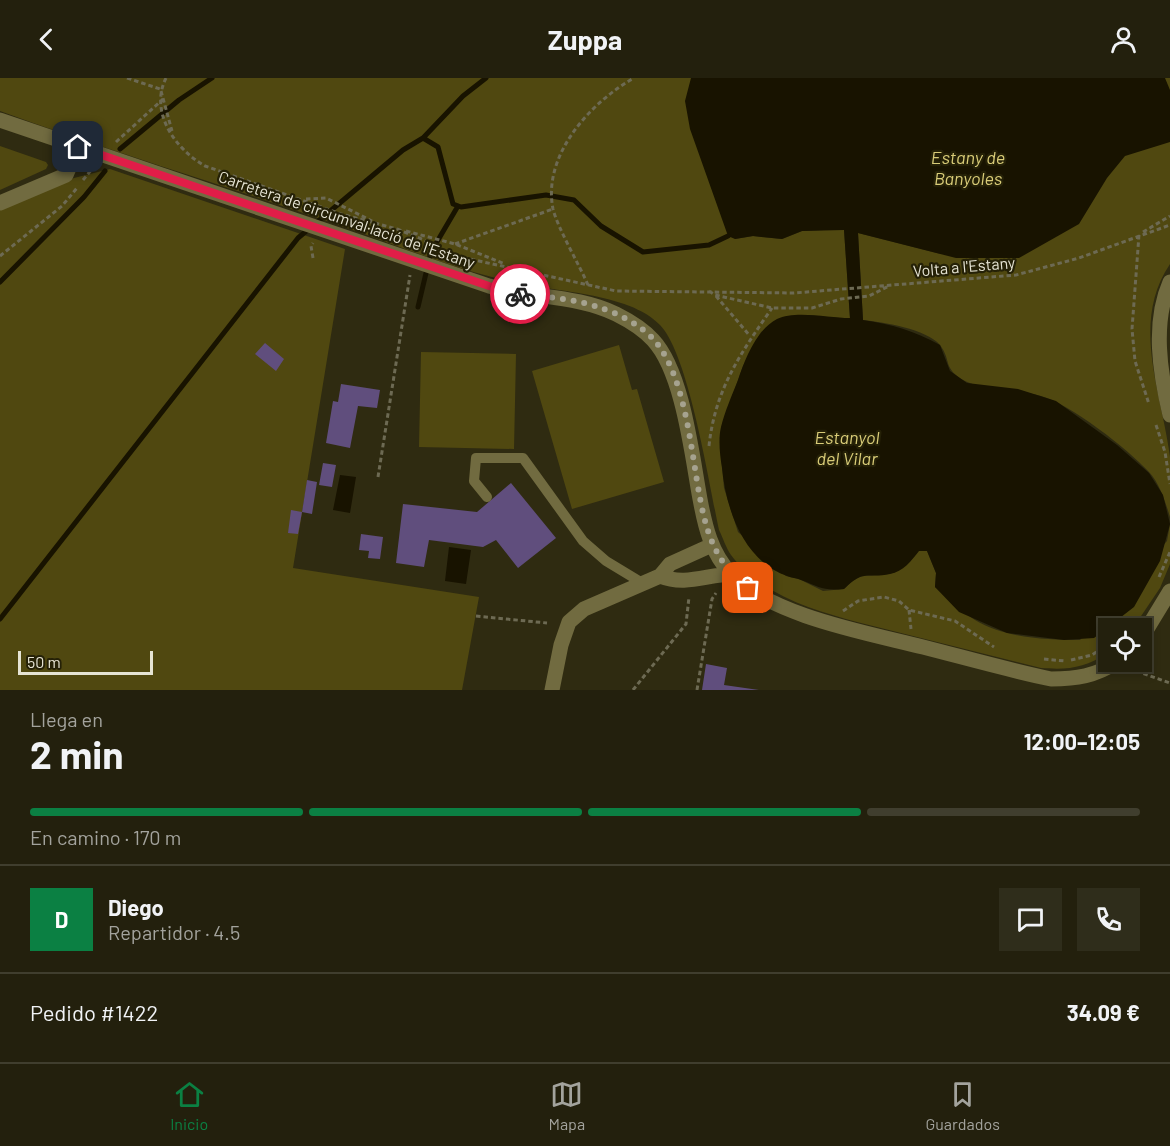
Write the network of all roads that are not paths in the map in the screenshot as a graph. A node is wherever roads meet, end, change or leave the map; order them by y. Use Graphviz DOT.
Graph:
graph roads {
  1 [pos="0,120"];
  2 [pos="78,147"];
  3 [pos="0,203"];
  4 [pos="1170,282"];
  5 [pos="1170,415"];
  6 [pos="487,497"];
  7 [pos="712,545"];
  8 [pos="731,574"];
  9 [pos="660,576"];
  10 [pos="644,584"];
  11 [pos="1170,591"];
  12 [pos="1152,621"];
  13 [pos="1100,672"];
  14 [pos="552,690"];
  1 -- 2 [label="street, Carretera de circumval·lació de l'Estany"];
  2 -- 3 [label="street"];
  2 -- 7 [label="street, Carretera de circumval·lació de l'Estany"];
  4 -- 5 [label="street"];
  6 -- 10 [label="lane"];
  7 -- 8 [label="street, Carretera de circumval·lació de l'Estany"];
  7 -- 9 [label="street"];
  8 -- 9 [label="street"];
  8 -- 13 [label="street"];
  9 -- 10 [label="street"];
  10 -- 14 [label="street"];
  11 -- 12 [label="street"];
}
